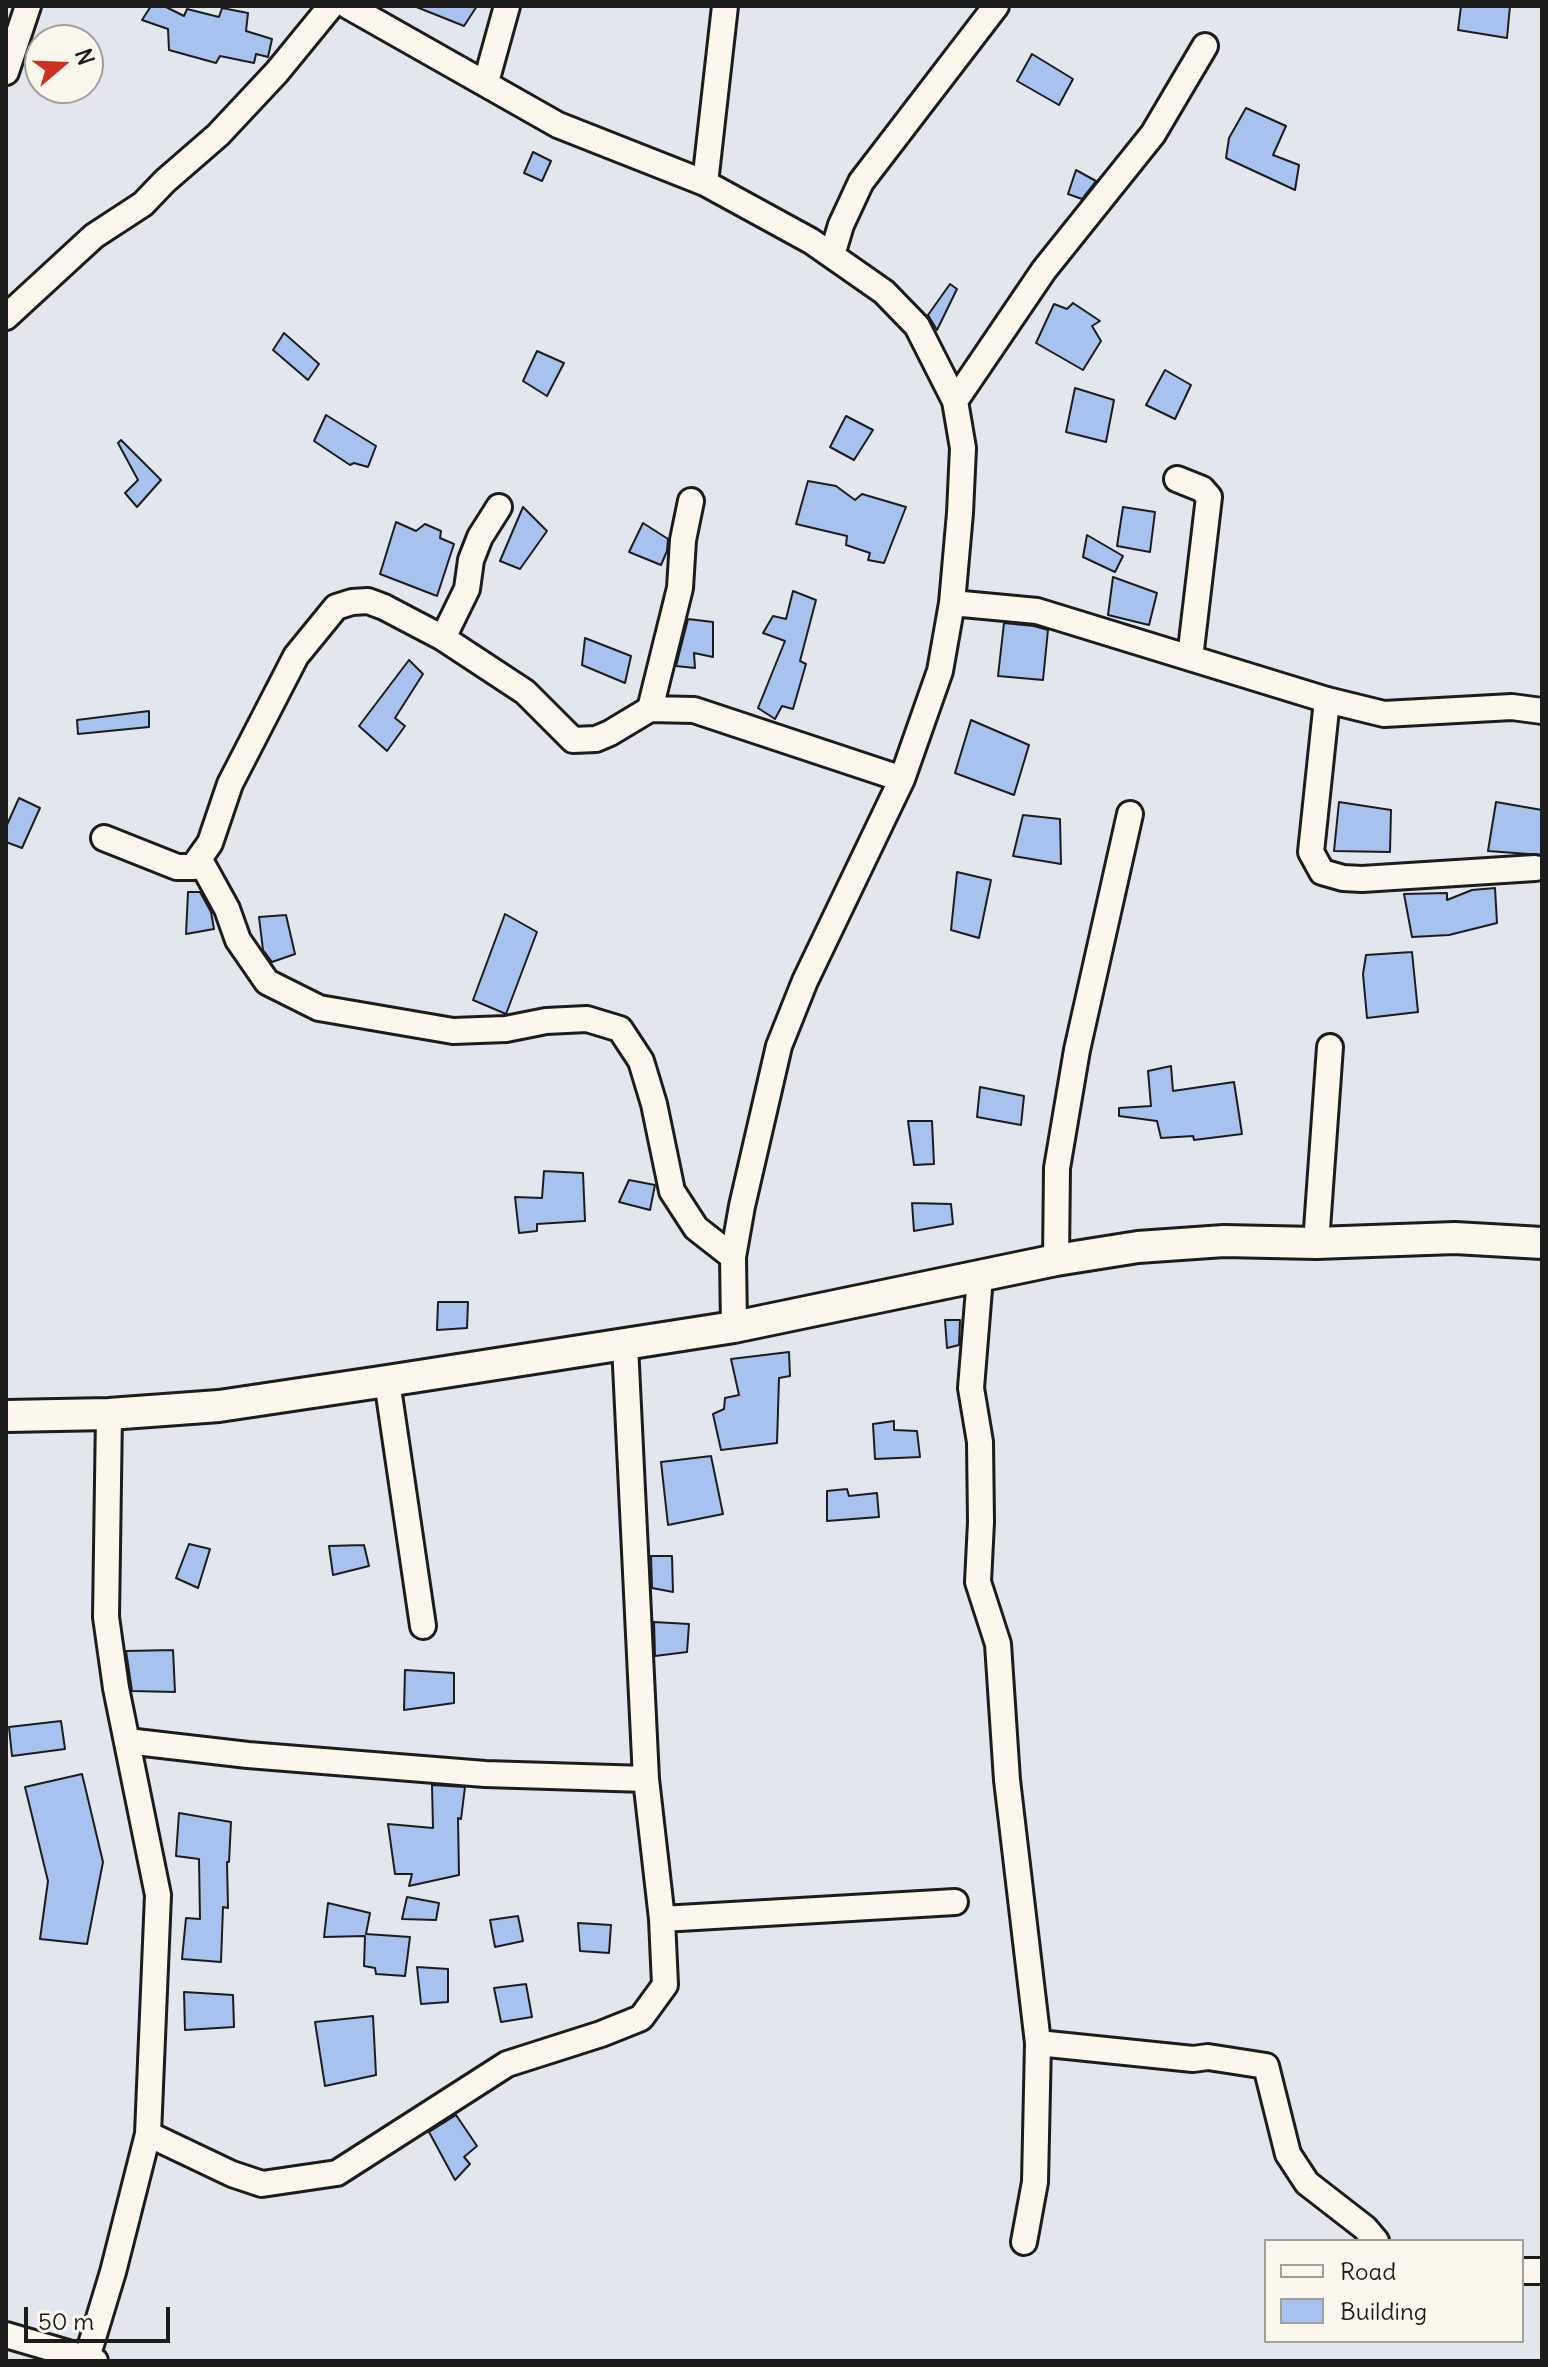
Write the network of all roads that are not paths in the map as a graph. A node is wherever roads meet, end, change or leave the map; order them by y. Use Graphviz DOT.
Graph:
graph roads {
  1 [pos="28,6"];
  2 [pos="331,6"];
  3 [pos="348,6"];
  4 [pos="507,6"];
  5 [pos="725,6"];
  6 [pos="996,6"];
  7 [pos="1205,46"];
  8 [pos="6,72"];
  9 [pos="486,82"];
  10 [pos="705,183"];
  11 [pos="832,255"];
  12 [pos="6,317"];
  13 [pos="955,401"];
  14 [pos="1177,479"];
  15 [pos="691,501"];
  16 [pos="499,507"];
  17 [pos="952,603"];
  18 [pos="443,638"];
  19 [pos="1190,658"];
  20 [pos="1327,700"];
  21 [pos="650,709"];
  22 [pos="1542,711"];
  23 [pos="902,779"];
  24 [pos="1130,814"];
  25 [pos="104,838"];
  26 [pos="200,860"];
  27 [pos="1535,868"];
  28 [pos="1330,1047"];
  29 [pos="1316,1243"];
  30 [pos="1542,1243"];
  31 [pos="733,1257"];
  32 [pos="1056,1260"];
  33 [pos="980,1277"];
  34 [pos="734,1327"];
  35 [pos="625,1345"];
  36 [pos="387,1381"];
  37 [pos="109,1414"];
  38 [pos="6,1416"];
  39 [pos="423,1626"];
  40 [pos="127,1741"];
  41 [pos="646,1779"];
  42 [pos="955,1902"];
  43 [pos="662,1919"];
  44 [pos="1038,2043"];
  45 [pos="148,2134"];
  46 [pos="1374,2239"];
  47 [pos="1024,2242"];
  48 [pos="6,2335"];
  49 [pos="90,2360"];
  1 -- 8 [label="street"];
  2 -- 12 [label="street"];
  3 -- 9 [label="street"];
  4 -- 9 [label="street"];
  5 -- 10 [label="street"];
  6 -- 11 [label="street"];
  7 -- 13 [label="street"];
  9 -- 10 [label="street"];
  10 -- 11 [label="street"];
  11 -- 13 [label="street"];
  13 -- 17 [label="street"];
  14 -- 19 [label="street"];
  15 -- 21 [label="street"];
  16 -- 18 [label="street"];
  17 -- 19 [label="street"];
  17 -- 23 [label="street"];
  18 -- 21 [label="street"];
  18 -- 26 [label="street"];
  19 -- 20 [label="street"];
  20 -- 22 [label="street"];
  20 -- 27 [label="street"];
  21 -- 23 [label="street"];
  23 -- 31 [label="street"];
  24 -- 32 [label="street"];
  25 -- 26 [label="street"];
  26 -- 31 [label="street"];
  28 -- 29 [label="street"];
  29 -- 30 [label="main road"];
  29 -- 32 [label="main road"];
  31 -- 34 [label="street"];
  32 -- 33 [label="main road"];
  33 -- 34 [label="main road"];
  33 -- 44 [label="street"];
  34 -- 35 [label="main road"];
  35 -- 36 [label="main road"];
  35 -- 41 [label="street"];
  36 -- 37 [label="main road"];
  36 -- 39 [label="street"];
  37 -- 38 [label="main road"];
  37 -- 40 [label="street"];
  40 -- 41 [label="street"];
  40 -- 45 [label="street"];
  41 -- 43 [label="street"];
  42 -- 43 [label="street"];
  43 -- 45 [label="street"];
  44 -- 46 [label="street"];
  44 -- 47 [label="street"];
  45 -- 49 [label="street"];
  48 -- 49 [label="street"];
}
